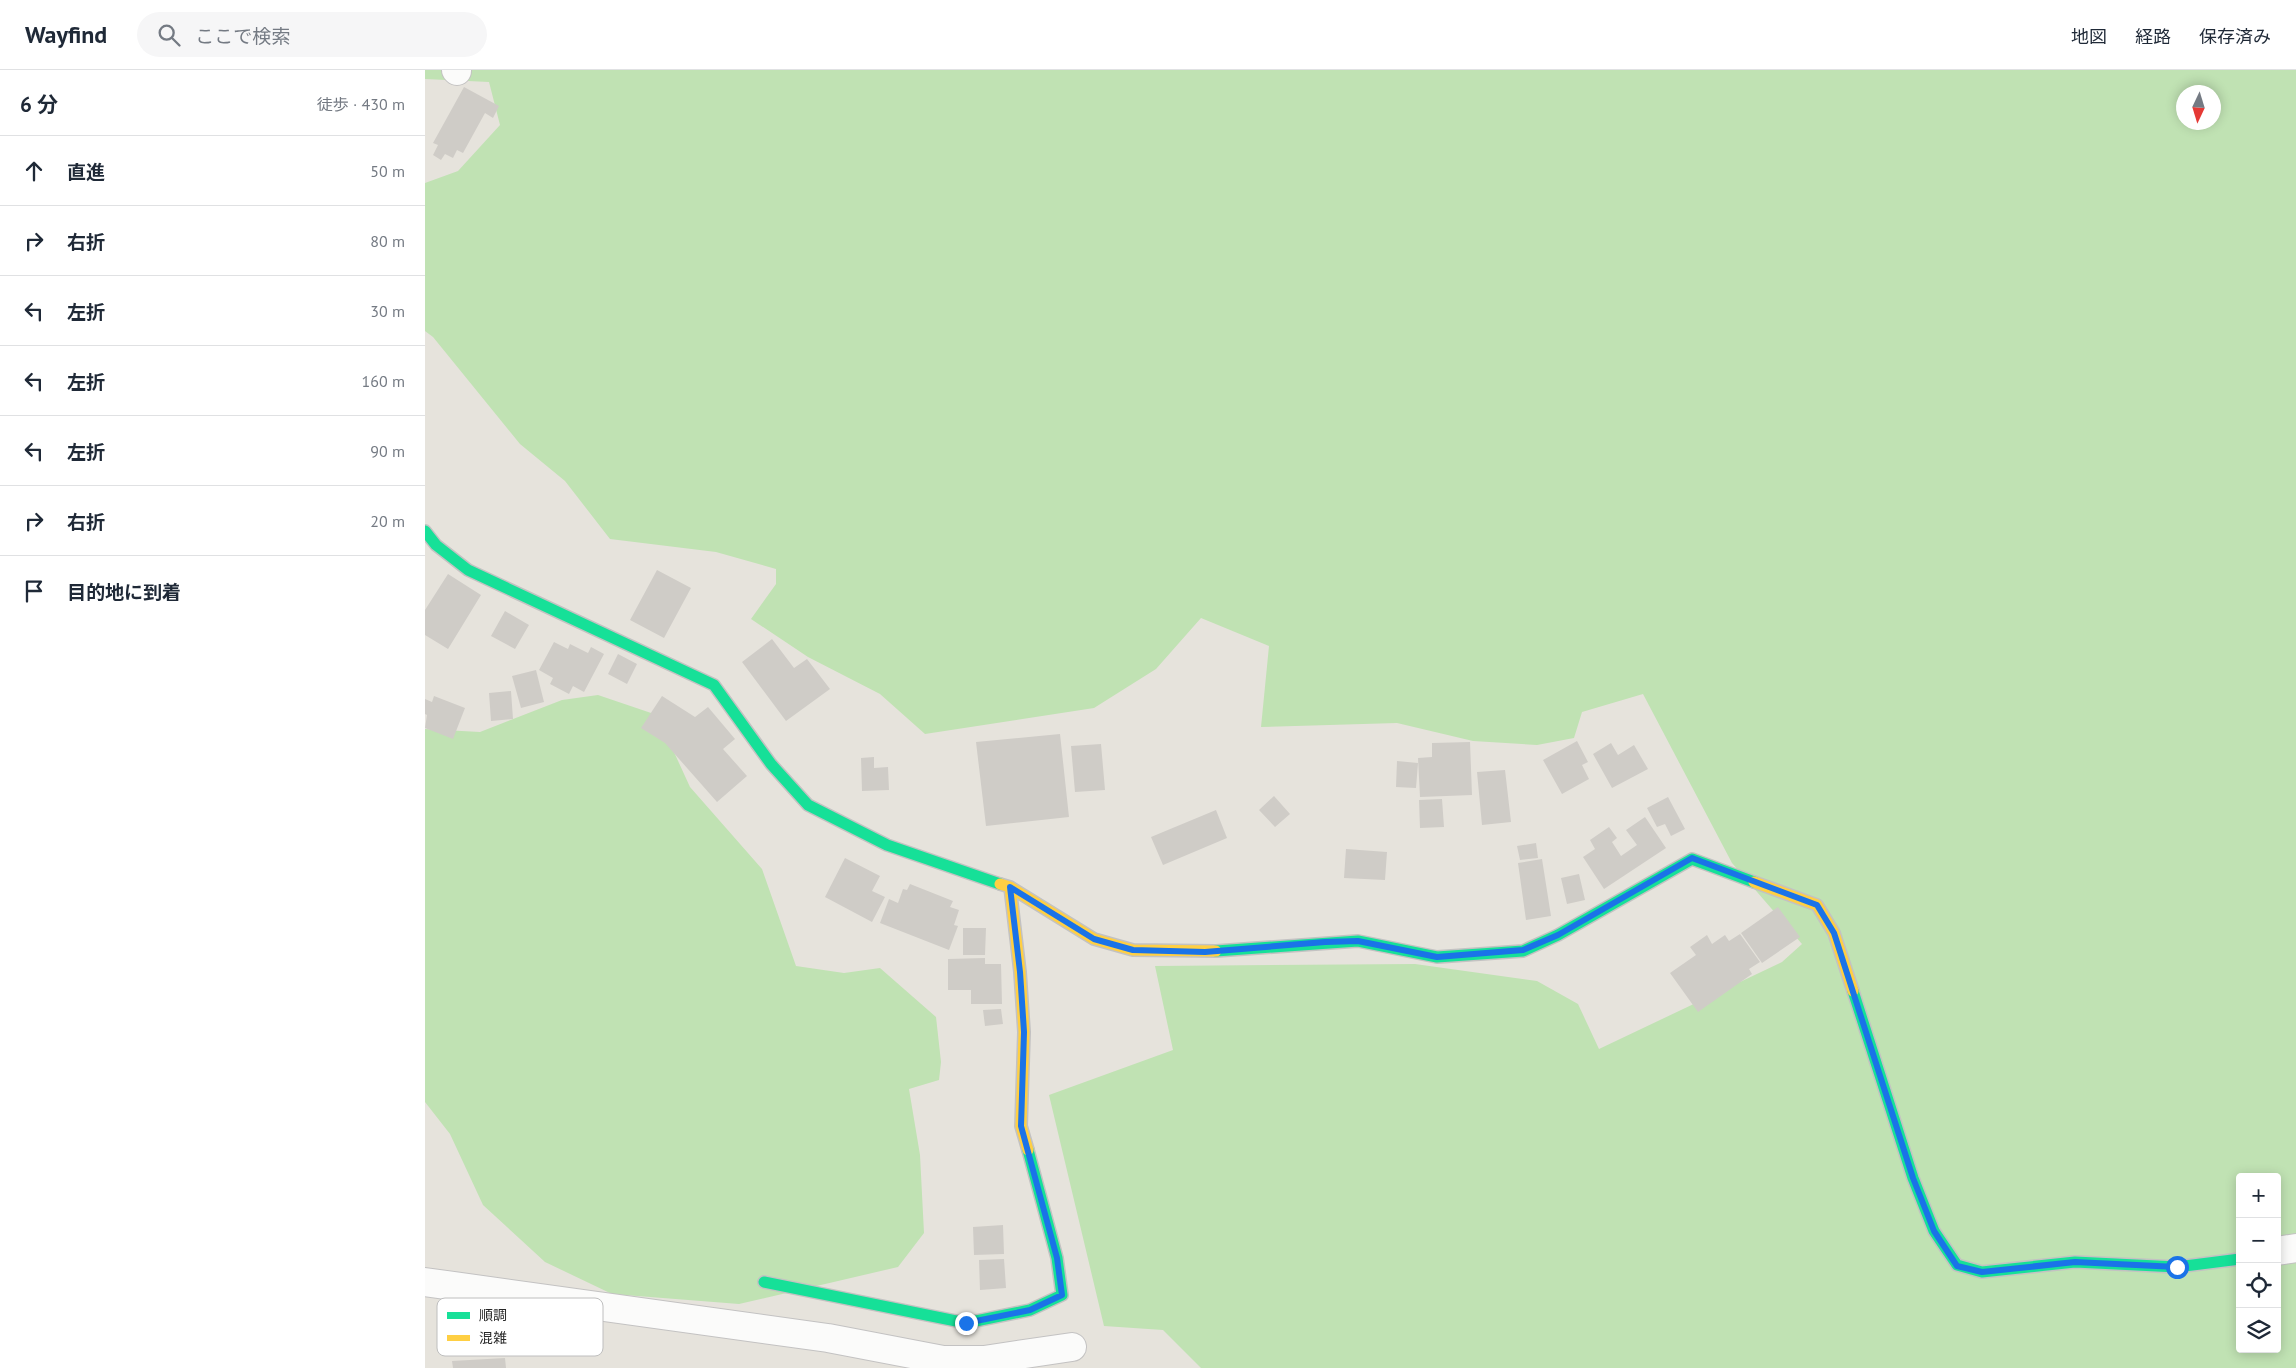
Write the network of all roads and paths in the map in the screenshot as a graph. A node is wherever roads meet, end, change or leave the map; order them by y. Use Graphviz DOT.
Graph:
graph roads {
  1 [pos="425,532"];
  2 [pos="1010,887"];
  3 [pos="2296,1248"];
  4 [pos="2281,1250"];
  5 [pos="2236,1260"];
  6 [pos="425,1282"];
  7 [pos="764,1282"];
  8 [pos="540,1298"];
  9 [pos="603,1307"];
  10 [pos="1072,1347"];
  1 -- 2 [label="street"];
  2 -- 5 [label="street"];
  2 -- 7 [label="street"];
  3 -- 4 [label="street"];
  6 -- 8 [label="street"];
  9 -- 10 [label="street"];
}
